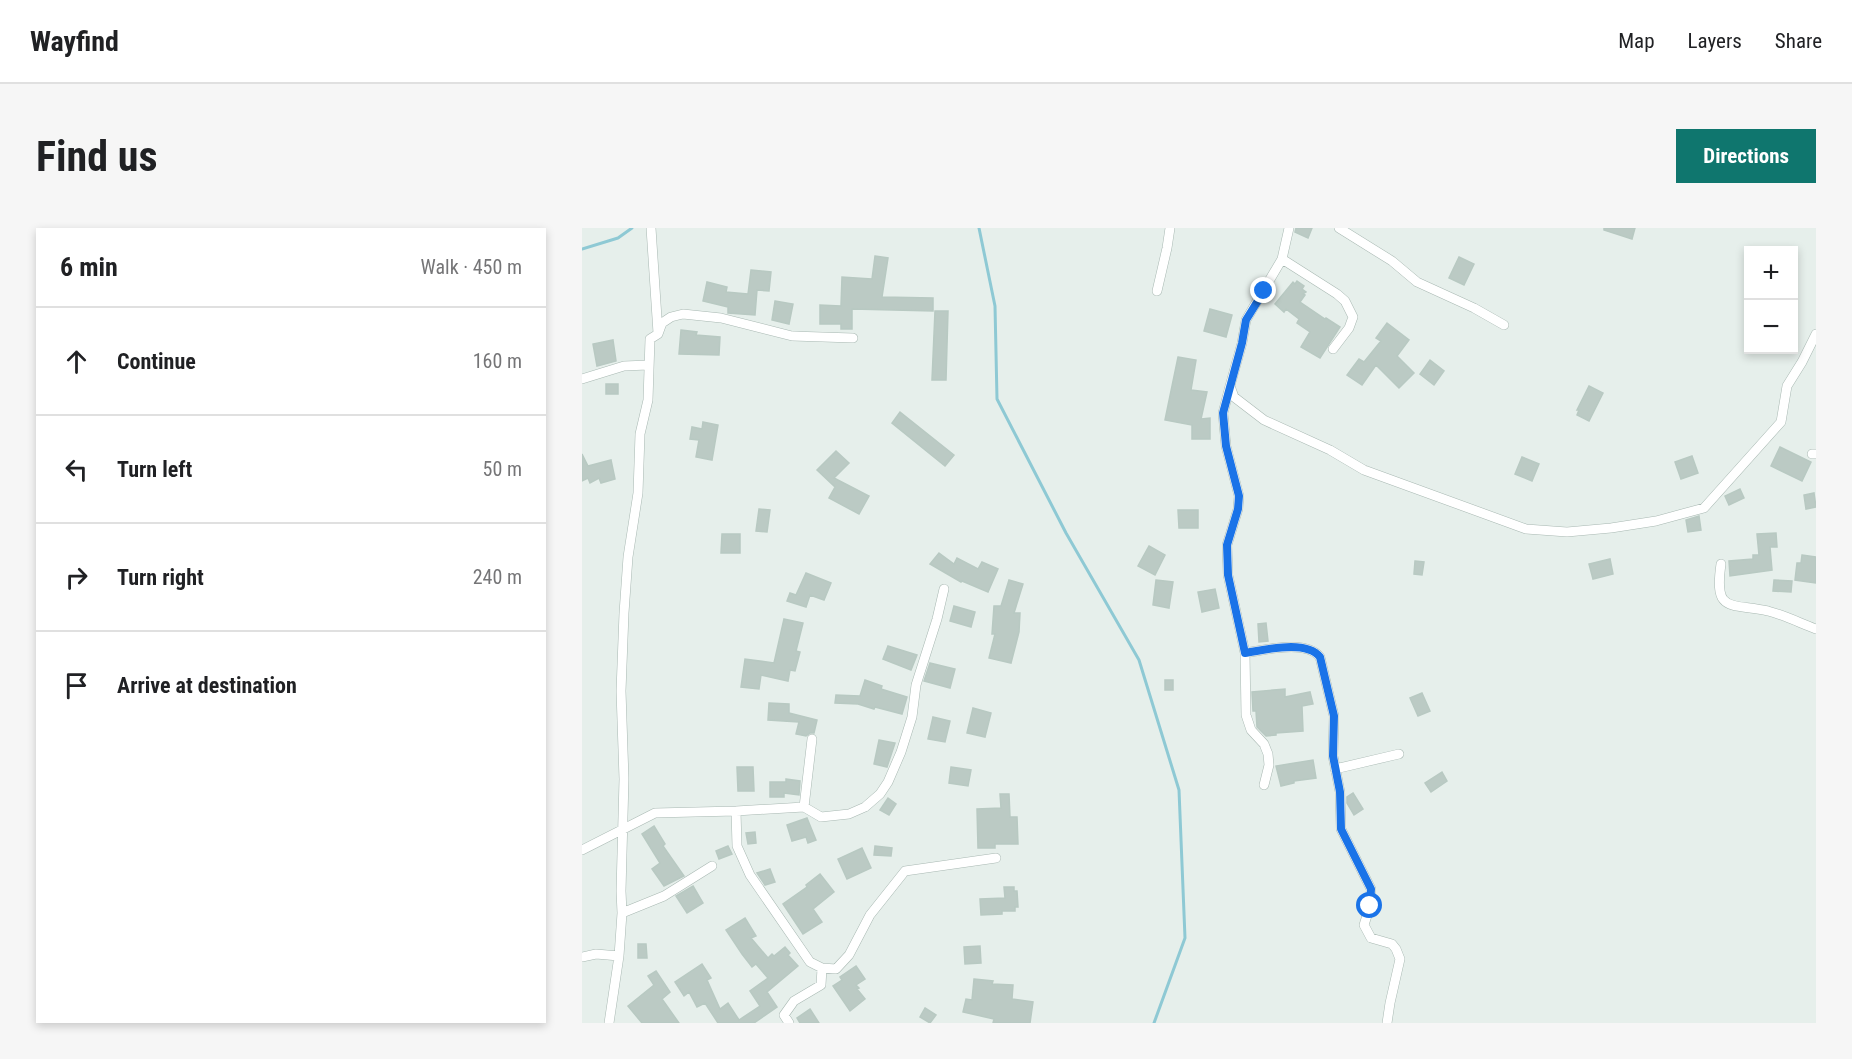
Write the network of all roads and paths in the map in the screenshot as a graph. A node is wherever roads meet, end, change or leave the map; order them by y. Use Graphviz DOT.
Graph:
graph roads {
  1 [pos="651,228"];
  2 [pos="1170,228"];
  3 [pos="1289,228"];
  4 [pos="1339,228"];
  5 [pos="1282,259"];
  6 [pos="1157,291"];
  7 [pos="1504,324"];
  8 [pos="658,334"];
  9 [pos="1816,334"];
  10 [pos="852,338"];
  11 [pos="1333,349"];
  12 [pos="648,365"];
  13 [pos="582,379"];
  14 [pos="1230,386"];
  15 [pos="1721,564"];
  16 [pos="944,589"];
  17 [pos="1816,629"];
  18 [pos="1245,653"];
  19 [pos="812,739"];
  20 [pos="1399,754"];
  21 [pos="1335,769"];
  22 [pos="1264,785"];
  23 [pos="804,807"];
  24 [pos="736,811"];
  25 [pos="622,829"];
  26 [pos="582,849"];
  27 [pos="996,858"];
  28 [pos="712,866"];
  29 [pos="622,913"];
  30 [pos="619,956"];
  31 [pos="582,957"];
  32 [pos="822,968"];
  33 [pos="609,1023"];
  34 [pos="789,1023"];
  35 [pos="1387,1023"];
  1 -- 8 [label="street"];
  2 -- 6 [label="street"];
  3 -- 5 [label="street"];
  4 -- 7 [label="street"];
  5 -- 11 [label="street"];
  5 -- 14 [label="street"];
  8 -- 10 [label="street"];
  8 -- 12 [label="street"];
  9 -- 14 [label="street"];
  12 -- 13 [label="street"];
  12 -- 25 [label="street"];
  14 -- 18 [label="street"];
  15 -- 17 [label="street"];
  16 -- 23 [label="street"];
  18 -- 21 [label="street"];
  18 -- 22 [label="street"];
  19 -- 23 [label="street"];
  20 -- 21 [label="street"];
  21 -- 35 [label="street"];
  23 -- 24 [label="street"];
  24 -- 25 [label="street"];
  24 -- 32 [label="street"];
  25 -- 26 [label="street"];
  25 -- 29 [label="street"];
  27 -- 32 [label="street"];
  28 -- 29 [label="street"];
  29 -- 30 [label="street"];
  30 -- 31 [label="street"];
  30 -- 33 [label="street"];
  32 -- 34 [label="street"];
}
